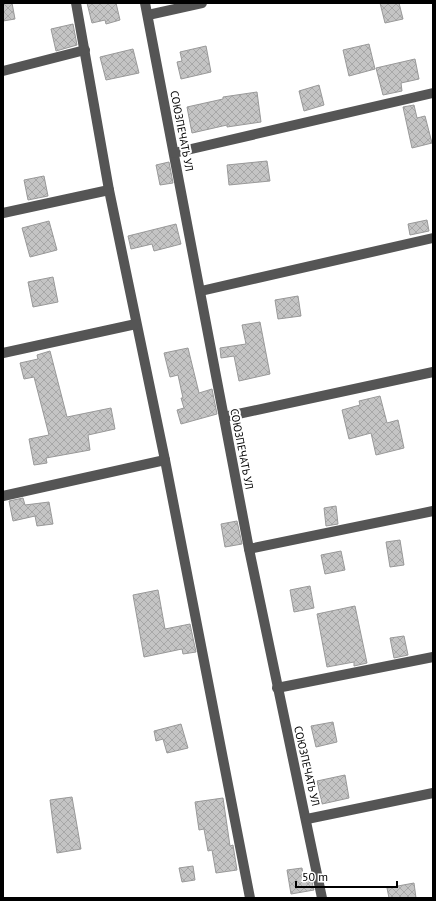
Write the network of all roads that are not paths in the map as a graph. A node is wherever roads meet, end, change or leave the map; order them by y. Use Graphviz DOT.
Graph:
graph roads {
  1 [pos="76,3"];
  2 [pos="145,3"];
  3 [pos="202,3"];
  4 [pos="148,15"];
  5 [pos="85,50"];
  6 [pos="3,71"];
  7 [pos="433,93"];
  8 [pos="174,153"];
  9 [pos="109,190"];
  10 [pos="3,213"];
  11 [pos="433,238"];
  12 [pos="201,291"];
  13 [pos="136,324"];
  14 [pos="3,353"];
  15 [pos="433,372"];
  16 [pos="224,417"];
  17 [pos="165,460"];
  18 [pos="3,496"];
  19 [pos="433,511"];
  20 [pos="249,549"];
  21 [pos="433,657"];
  22 [pos="277,688"];
  23 [pos="433,793"];
  24 [pos="307,819"];
  25 [pos="250,898"];
  26 [pos="322,898"];
  1 -- 5 [label="street"];
  2 -- 4 [label="street, СОЮЗПЕЧАТЬ УЛ"];
  3 -- 4 [label="street"];
  4 -- 8 [label="street, СОЮЗПЕЧАТЬ УЛ"];
  5 -- 6 [label="street"];
  5 -- 9 [label="street"];
  7 -- 8 [label="street"];
  8 -- 12 [label="street, СОЮЗПЕЧАТЬ УЛ"];
  9 -- 10 [label="street"];
  9 -- 13 [label="street"];
  11 -- 12 [label="street"];
  12 -- 16 [label="street, СОЮЗПЕЧАТЬ УЛ"];
  13 -- 14 [label="street"];
  13 -- 17 [label="street"];
  15 -- 16 [label="street"];
  16 -- 20 [label="street, СОЮЗПЕЧАТЬ УЛ"];
  17 -- 18 [label="street"];
  17 -- 25 [label="street"];
  19 -- 20 [label="street"];
  20 -- 22 [label="street, СОЮЗПЕЧАТЬ УЛ"];
  21 -- 22 [label="street"];
  22 -- 24 [label="street, СОЮЗПЕЧАТЬ УЛ"];
  23 -- 24 [label="street"];
  24 -- 26 [label="street, СОЮЗПЕЧАТЬ УЛ"];
}
